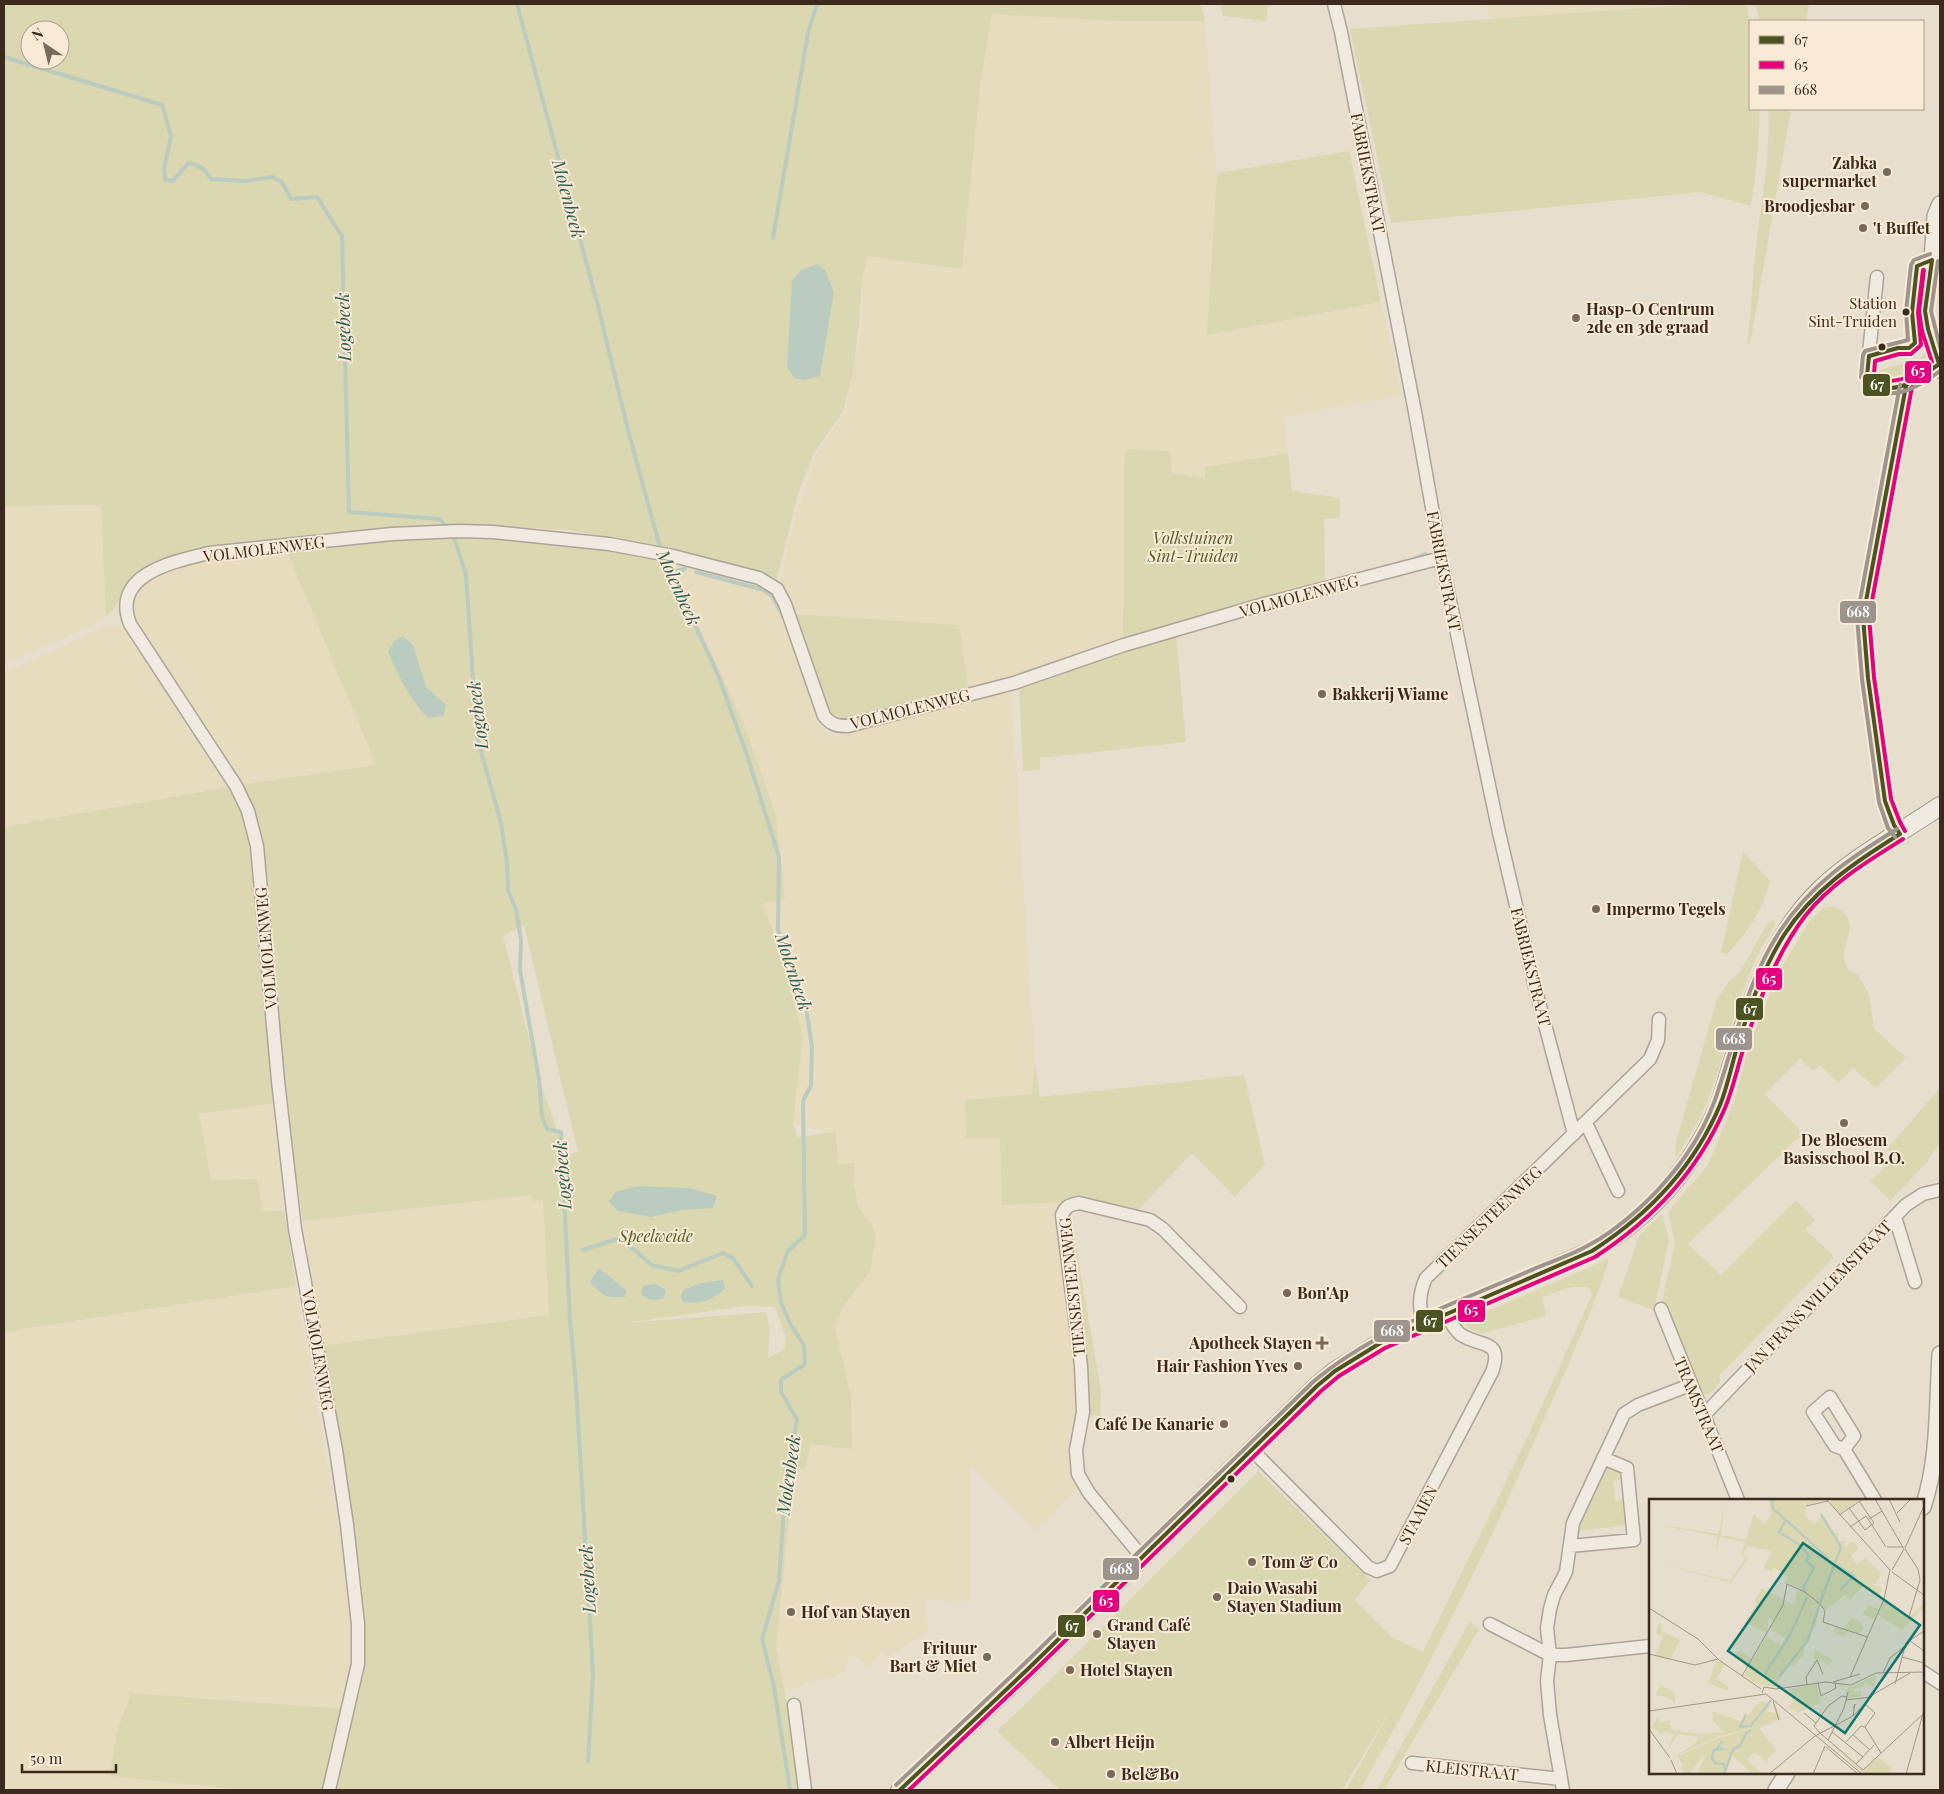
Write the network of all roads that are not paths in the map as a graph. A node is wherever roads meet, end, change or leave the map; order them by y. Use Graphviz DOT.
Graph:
graph roads {
  1 [pos="1334,4"];
  2 [pos="1940,204"];
  3 [pos="1936,260"];
  4 [pos="1877,277"];
  5 [pos="1939,367"];
  6 [pos="1906,386"];
  7 [pos="1441,558"];
  8 [pos="1940,806"];
  9 [pos="1900,834"];
  10 [pos="1659,1019"];
  11 [pos="1586,1123"];
  12 [pos="1574,1134"];
  13 [pos="1940,1190"];
  14 [pos="1618,1192"];
  15 [pos="1895,1217"];
  16 [pos="1914,1282"];
  17 [pos="1240,1307"];
  18 [pos="1661,1309"];
  19 [pos="1446,1314"];
  20 [pos="1424,1323"];
  21 [pos="1940,1354"];
  22 [pos="1690,1385"];
  23 [pos="1704,1415"];
  24 [pos="1844,1448"];
  25 [pos="1252,1450"];
  26 [pos="1603,1458"];
  27 [pos="1738,1499"];
  28 [pos="1874,1499"];
  29 [pos="1924,1504"];
  30 [pos="1570,1546"];
  31 [pos="1142,1557"];
  32 [pos="1490,1624"];
  33 [pos="1649,1646"];
  34 [pos="1550,1655"];
  35 [pos="1924,1673"];
  36 [pos="1940,1683"];
  37 [pos="794,1705"];
  38 [pos="982,1712"];
  39 [pos="1412,1763"];
  40 [pos="1562,1785"];
  41 [pos="329,1790"];
  42 [pos="805,1790"];
  43 [pos="900,1790"];
  44 [pos="915,1790"];
  1 -- 7 [label="street, FABRIEKSTRAAT"];
  2 -- 3 [label="street"];
  3 -- 5 [label="street"];
  4 -- 6 [label="street"];
  5 -- 6 [label="street"];
  6 -- 9 [label="street"];
  7 -- 12 [label="street, FABRIEKSTRAAT"];
  7 -- 41 [label="street, VOLMOLENWEG"];
  8 -- 9 [label="main road"];
  9 -- 19 [label="main road"];
  10 -- 11 [label="street, TIENSESTEENWEG"];
  11 -- 12 [label="street, TIENSESTEENWEG"];
  11 -- 14 [label="street"];
  12 -- 20 [label="street, TIENSESTEENWEG"];
  13 -- 15 [label="street, JAN FRANS WILLEMSTRAAT"];
  15 -- 16 [label="street"];
  15 -- 23 [label="street, JAN FRANS WILLEMSTRAAT"];
  17 -- 31 [label="street, TIENSESTEENWEG"];
  18 -- 22 [label="street, TRAMSTRAAT"];
  19 -- 20 [label="main road"];
  19 -- 25 [label="street, STAAIEN"];
  20 -- 25 [label="main road"];
  21 -- 29 [label="street"];
  22 -- 23 [label="street, TRAMSTRAAT"];
  22 -- 26 [label="street"];
  23 -- 27 [label="street, TRAMSTRAAT"];
  24 -- 28 [label="street"];
  25 -- 31 [label="main road"];
  26 -- 30 [label="street"];
  26 -- 30 [label="street"];
  30 -- 34 [label="street"];
  31 -- 38 [label="main road"];
  32 -- 34 [label="street"];
  33 -- 34 [label="street"];
  34 -- 40 [label="street"];
  35 -- 36 [label="street"];
  37 -- 42 [label="street"];
  38 -- 43 [label="main road"];
  38 -- 44 [label="main road"];
  39 -- 40 [label="street, KLEISTRAAT"];
}
